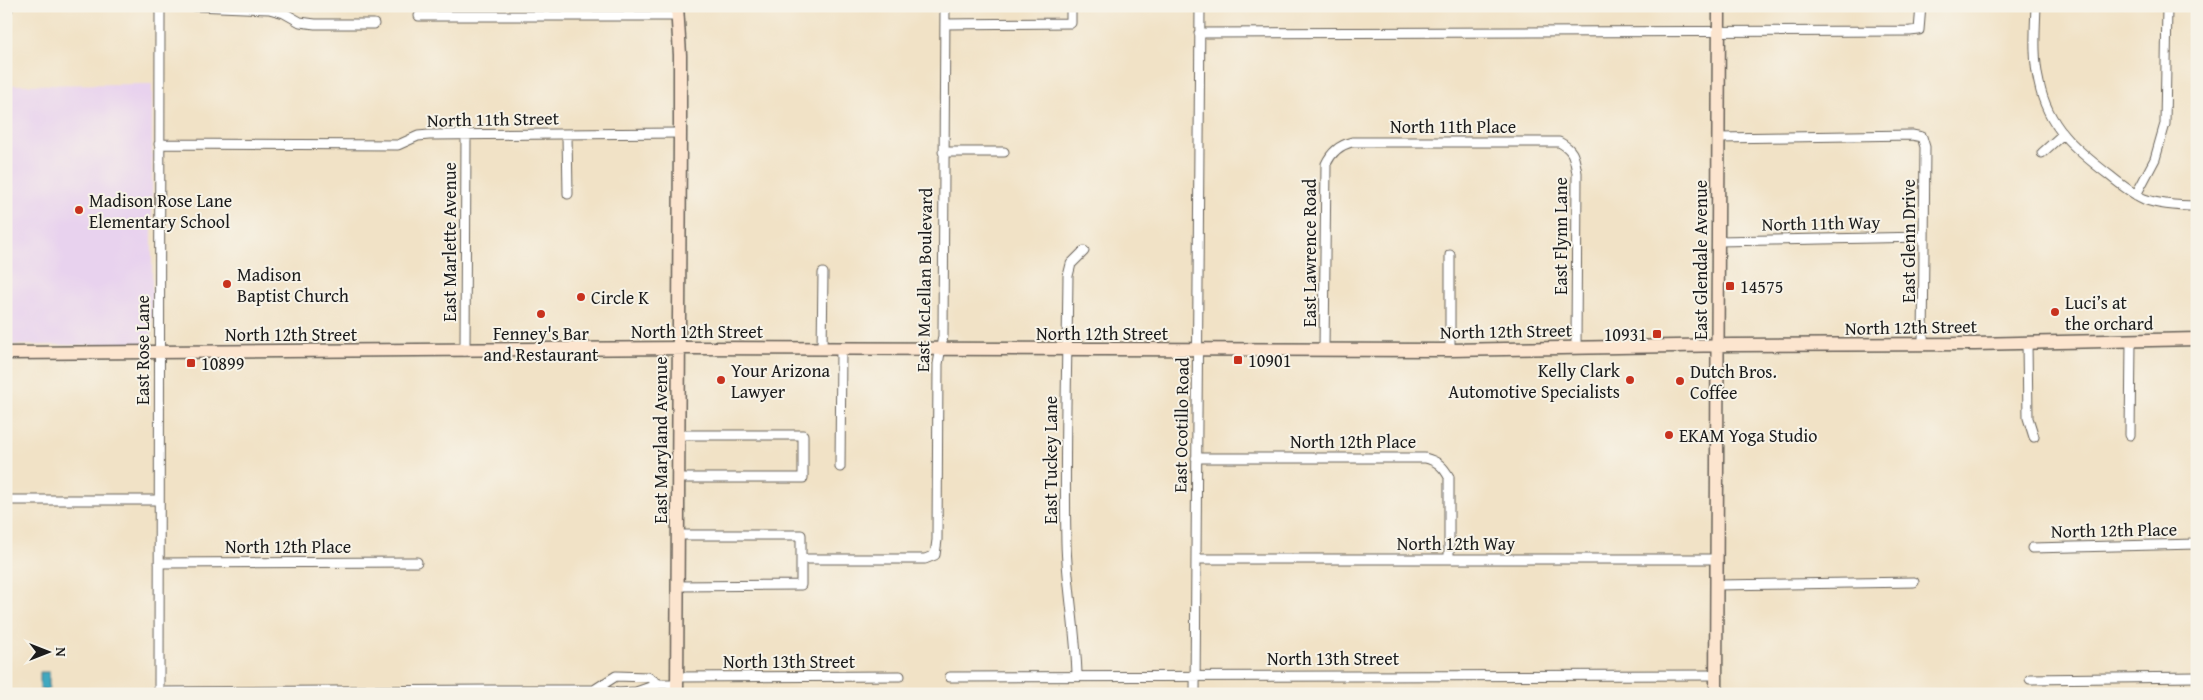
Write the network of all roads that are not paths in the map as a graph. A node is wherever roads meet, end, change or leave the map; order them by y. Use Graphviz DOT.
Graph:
graph roads {
  1 [pos="9,6"];
  2 [pos="159,6"];
  3 [pos="195,6"];
  4 [pos="945,6"];
  5 [pos="1071,6"];
  6 [pos="1200,6"];
  7 [pos="1718,6"];
  8 [pos="1921,6"];
  9 [pos="2036,6"];
  10 [pos="2167,6"];
  11 [pos="677,11"];
  12 [pos="6,13"];
  13 [pos="419,16"];
  14 [pos="374,24"];
  15 [pos="945,24"];
  16 [pos="1718,32"];
  17 [pos="1200,33"];
  18 [pos="680,133"];
  19 [pos="466,134"];
  20 [pos="568,134"];
  21 [pos="2062,135"];
  22 [pos="1718,138"];
  23 [pos="159,144"];
  24 [pos="943,152"];
  25 [pos="1004,152"];
  26 [pos="2042,153"];
  27 [pos="1330,156"];
  28 [pos="1574,156"];
  29 [pos="568,194"];
  30 [pos="2136,194"];
  31 [pos="2197,206"];
  32 [pos="1924,237"];
  33 [pos="1717,241"];
  34 [pos="1084,251"];
  35 [pos="1450,255"];
  36 [pos="823,273"];
  37 [pos="2197,339"];
  38 [pos="2130,340"];
  39 [pos="2028,343"];
  40 [pos="1717,345"];
  41 [pos="1923,345"];
  42 [pos="1576,347"];
  43 [pos="679,348"];
  44 [pos="822,349"];
  45 [pos="841,349"];
  46 [pos="465,350"];
  47 [pos="940,350"];
  48 [pos="1067,350"];
  49 [pos="1198,350"];
  50 [pos="1324,350"];
  51 [pos="1450,350"];
  52 [pos="6,353"];
  53 [pos="158,353"];
  54 [pos="2130,435"];
  55 [pos="678,436"];
  56 [pos="2034,437"];
  57 [pos="1196,458"];
  58 [pos="840,467"];
  59 [pos="678,478"];
  60 [pos="6,500"];
  61 [pos="159,500"];
  62 [pos="677,535"];
  63 [pos="2197,544"];
  64 [pos="2032,548"];
  65 [pos="801,559"];
  66 [pos="1196,559"];
  67 [pos="1449,559"];
  68 [pos="1716,559"];
  69 [pos="418,562"];
  70 [pos="159,563"];
  71 [pos="1914,582"];
  72 [pos="1716,585"];
  73 [pos="677,586"];
  74 [pos="1077,675"];
  75 [pos="1195,675"];
  76 [pos="1716,675"];
  77 [pos="900,676"];
  78 [pos="950,677"];
  79 [pos="2197,677"];
  80 [pos="2030,679"];
  81 [pos="659,684"];
  82 [pos="678,685"];
  83 [pos="594,690"];
  84 [pos="159,693"];
  85 [pos="1196,694"];
  86 [pos="1716,694"];
  1 -- 12 [label="street"];
  2 -- 23 [label="street, East Rose Lane"];
  3 -- 14 [label="street"];
  4 -- 15 [label="street, East McLellan Boulevard"];
  5 -- 15 [label="street"];
  6 -- 17 [label="street, East Ocotillo Road"];
  7 -- 16 [label="street, East Glendale Avenue"];
  8 -- 16 [label="street"];
  9 -- 21 [label="street"];
  10 -- 30 [label="street"];
  11 -- 13 [label="street"];
  11 -- 18 [label="street, East Maryland Avenue"];
  15 -- 24 [label="street, East McLellan Boulevard"];
  16 -- 17 [label="street"];
  16 -- 22 [label="street, East Glendale Avenue"];
  17 -- 49 [label="street, East Ocotillo Road"];
  18 -- 20 [label="street, North 11th Street"];
  18 -- 43 [label="street, East Maryland Avenue"];
  19 -- 20 [label="street, North 11th Street"];
  19 -- 23 [label="street, North 11th Street"];
  19 -- 46 [label="street, East Marlette Avenue"];
  20 -- 29 [label="street"];
  21 -- 26 [label="street"];
  21 -- 30 [label="street"];
  22 -- 32 [label="street, East Glenn Drive"];
  22 -- 33 [label="street, East Glendale Avenue"];
  23 -- 53 [label="street, East Rose Lane"];
  24 -- 25 [label="street"];
  24 -- 47 [label="street, East McLellan Boulevard"];
  27 -- 28 [label="street, North 11th Place"];
  27 -- 50 [label="street, East Lawrence Road"];
  28 -- 42 [label="street, East Flynn Lane"];
  30 -- 31 [label="street"];
  32 -- 33 [label="street, North 11th Way"];
  32 -- 41 [label="street, East Glenn Drive"];
  33 -- 40 [label="street, East Glendale Avenue"];
  34 -- 48 [label="street, East Tuckey Lane"];
  35 -- 51 [label="street"];
  36 -- 44 [label="street"];
  37 -- 38 [label="street, North 12th Street"];
  38 -- 39 [label="street, North 12th Street"];
  38 -- 54 [label="street"];
  39 -- 41 [label="street, North 12th Street"];
  39 -- 56 [label="street"];
  40 -- 41 [label="street, North 12th Street"];
  40 -- 42 [label="street, North 12th Street"];
  40 -- 68 [label="street, East Glendale Avenue"];
  42 -- 51 [label="street, North 12th Street"];
  43 -- 44 [label="street, North 12th Street"];
  43 -- 46 [label="street, North 12th Street"];
  43 -- 55 [label="street, East Maryland Avenue"];
  44 -- 45 [label="street, North 12th Street"];
  45 -- 47 [label="street, North 12th Street"];
  45 -- 58 [label="street"];
  46 -- 53 [label="street, North 12th Street"];
  47 -- 48 [label="street, North 12th Street"];
  47 -- 65 [label="street, East McLellan Boulevard"];
  48 -- 49 [label="street, North 12th Street"];
  48 -- 74 [label="street, East Tuckey Lane"];
  49 -- 50 [label="street, North 12th Street"];
  49 -- 57 [label="street, East Ocotillo Road"];
  50 -- 51 [label="street, North 12th Street"];
  52 -- 53 [label="street, North 12th Street"];
  53 -- 61 [label="street, East Rose Lane"];
  55 -- 59 [label="street, East Maryland Avenue"];
  55 -- 59 [label="street"];
  57 -- 66 [label="street, East Ocotillo Road"];
  57 -- 67 [label="street, North 12th Place"];
  59 -- 62 [label="street, East Maryland Avenue"];
  60 -- 61 [label="street"];
  61 -- 70 [label="street, East Rose Lane"];
  62 -- 65 [label="street"];
  62 -- 73 [label="street, East Maryland Avenue"];
  63 -- 64 [label="street, North 12th Place"];
  65 -- 73 [label="street"];
  66 -- 67 [label="street, North 12th Way"];
  66 -- 75 [label="street, East Ocotillo Road"];
  67 -- 68 [label="street, North 12th Way"];
  68 -- 72 [label="street, East Glendale Avenue"];
  69 -- 70 [label="street, North 12th Place"];
  70 -- 84 [label="street, East Rose Lane"];
  71 -- 72 [label="street"];
  72 -- 76 [label="street, East Glendale Avenue"];
  73 -- 82 [label="street, East Maryland Avenue"];
  74 -- 75 [label="street, North 13th Street"];
  74 -- 78 [label="street, North 13th Street"];
  75 -- 76 [label="street, North 13th Street"];
  75 -- 85 [label="street, East Ocotillo Road"];
  76 -- 86 [label="street, East Glendale Avenue"];
  77 -- 82 [label="street, North 13th Street"];
  79 -- 80 [label="street"];
  81 -- 82 [label="street, North 13th Street"];
  81 -- 83 [label="street, North 13th Street"];
  81 -- 83 [label="street, North 13th Street"];
  83 -- 84 [label="street, North 13th Street"];
}
